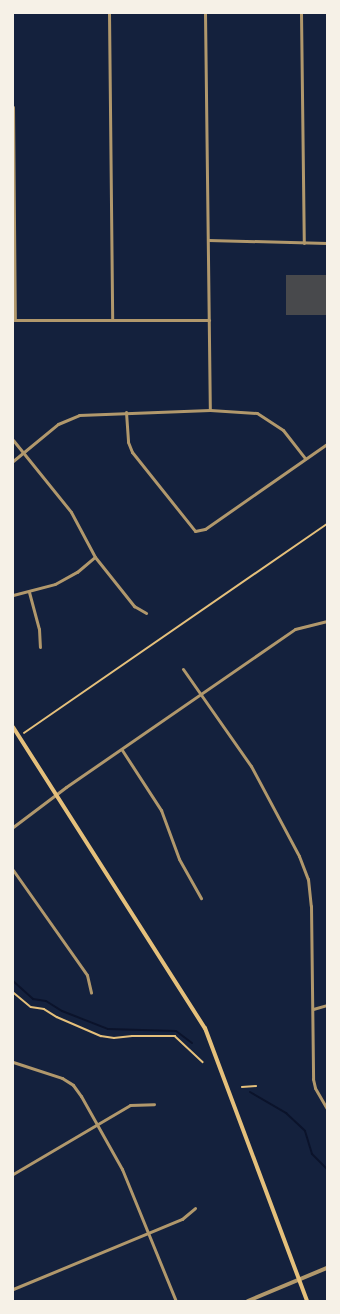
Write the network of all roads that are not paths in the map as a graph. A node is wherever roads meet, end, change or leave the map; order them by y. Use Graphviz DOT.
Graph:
graph roads {
  1 [pos="108,13"];
  2 [pos="205,13"];
  3 [pos="301,13"];
  4 [pos="13,107"];
  5 [pos="208,240"];
  6 [pos="304,243"];
  7 [pos="327,243"];
  8 [pos="14,320"];
  9 [pos="112,320"];
  10 [pos="209,320"];
  11 [pos="210,410"];
  12 [pos="126,412"];
  13 [pos="13,440"];
  14 [pos="327,444"];
  15 [pos="23,453"];
  16 [pos="305,458"];
  17 [pos="13,461"];
  18 [pos="95,557"];
  19 [pos="29,592"];
  20 [pos="13,596"];
  21 [pos="146,613"];
  22 [pos="327,621"];
  23 [pos="40,647"];
  24 [pos="183,669"];
  25 [pos="202,694"];
  26 [pos="13,727"];
  27 [pos="122,750"];
  28 [pos="55,795"];
  29 [pos="13,827"];
  30 [pos="13,870"];
  31 [pos="201,898"];
  32 [pos="91,993"];
  33 [pos="327,1005"];
  34 [pos="313,1010"];
  35 [pos="13,1062"];
  36 [pos="154,1104"];
  37 [pos="327,1109"];
  38 [pos="97,1124"];
  39 [pos="13,1174"];
  40 [pos="195,1208"];
  41 [pos="149,1233"];
  42 [pos="327,1268"];
  43 [pos="298,1280"];
  44 [pos="13,1289"];
  45 [pos="176,1301"];
  46 [pos="248,1301"];
  47 [pos="307,1301"];
  1 -- 9 [label="street"];
  2 -- 5 [label="street"];
  3 -- 6 [label="street"];
  4 -- 8 [label="street"];
  5 -- 6 [label="street"];
  5 -- 10 [label="street"];
  6 -- 7 [label="street"];
  8 -- 9 [label="street"];
  9 -- 10 [label="street"];
  10 -- 11 [label="street"];
  11 -- 12 [label="street"];
  11 -- 16 [label="street"];
  12 -- 15 [label="street"];
  12 -- 16 [label="street"];
  13 -- 15 [label="street"];
  14 -- 16 [label="street"];
  15 -- 17 [label="street"];
  15 -- 18 [label="street"];
  18 -- 19 [label="street"];
  18 -- 21 [label="street"];
  19 -- 20 [label="street"];
  19 -- 23 [label="street"];
  22 -- 25 [label="street"];
  24 -- 25 [label="street"];
  25 -- 27 [label="street"];
  25 -- 34 [label="street"];
  26 -- 28 [label="main road"];
  27 -- 28 [label="street"];
  27 -- 31 [label="street"];
  28 -- 29 [label="street"];
  28 -- 43 [label="main road"];
  30 -- 32 [label="street"];
  33 -- 34 [label="street"];
  34 -- 37 [label="street"];
  35 -- 38 [label="street"];
  36 -- 38 [label="street"];
  38 -- 39 [label="street"];
  38 -- 41 [label="street"];
  40 -- 41 [label="street"];
  41 -- 44 [label="street"];
  41 -- 45 [label="street"];
  42 -- 43 [label="street"];
  43 -- 46 [label="street"];
  43 -- 47 [label="main road"];
}
